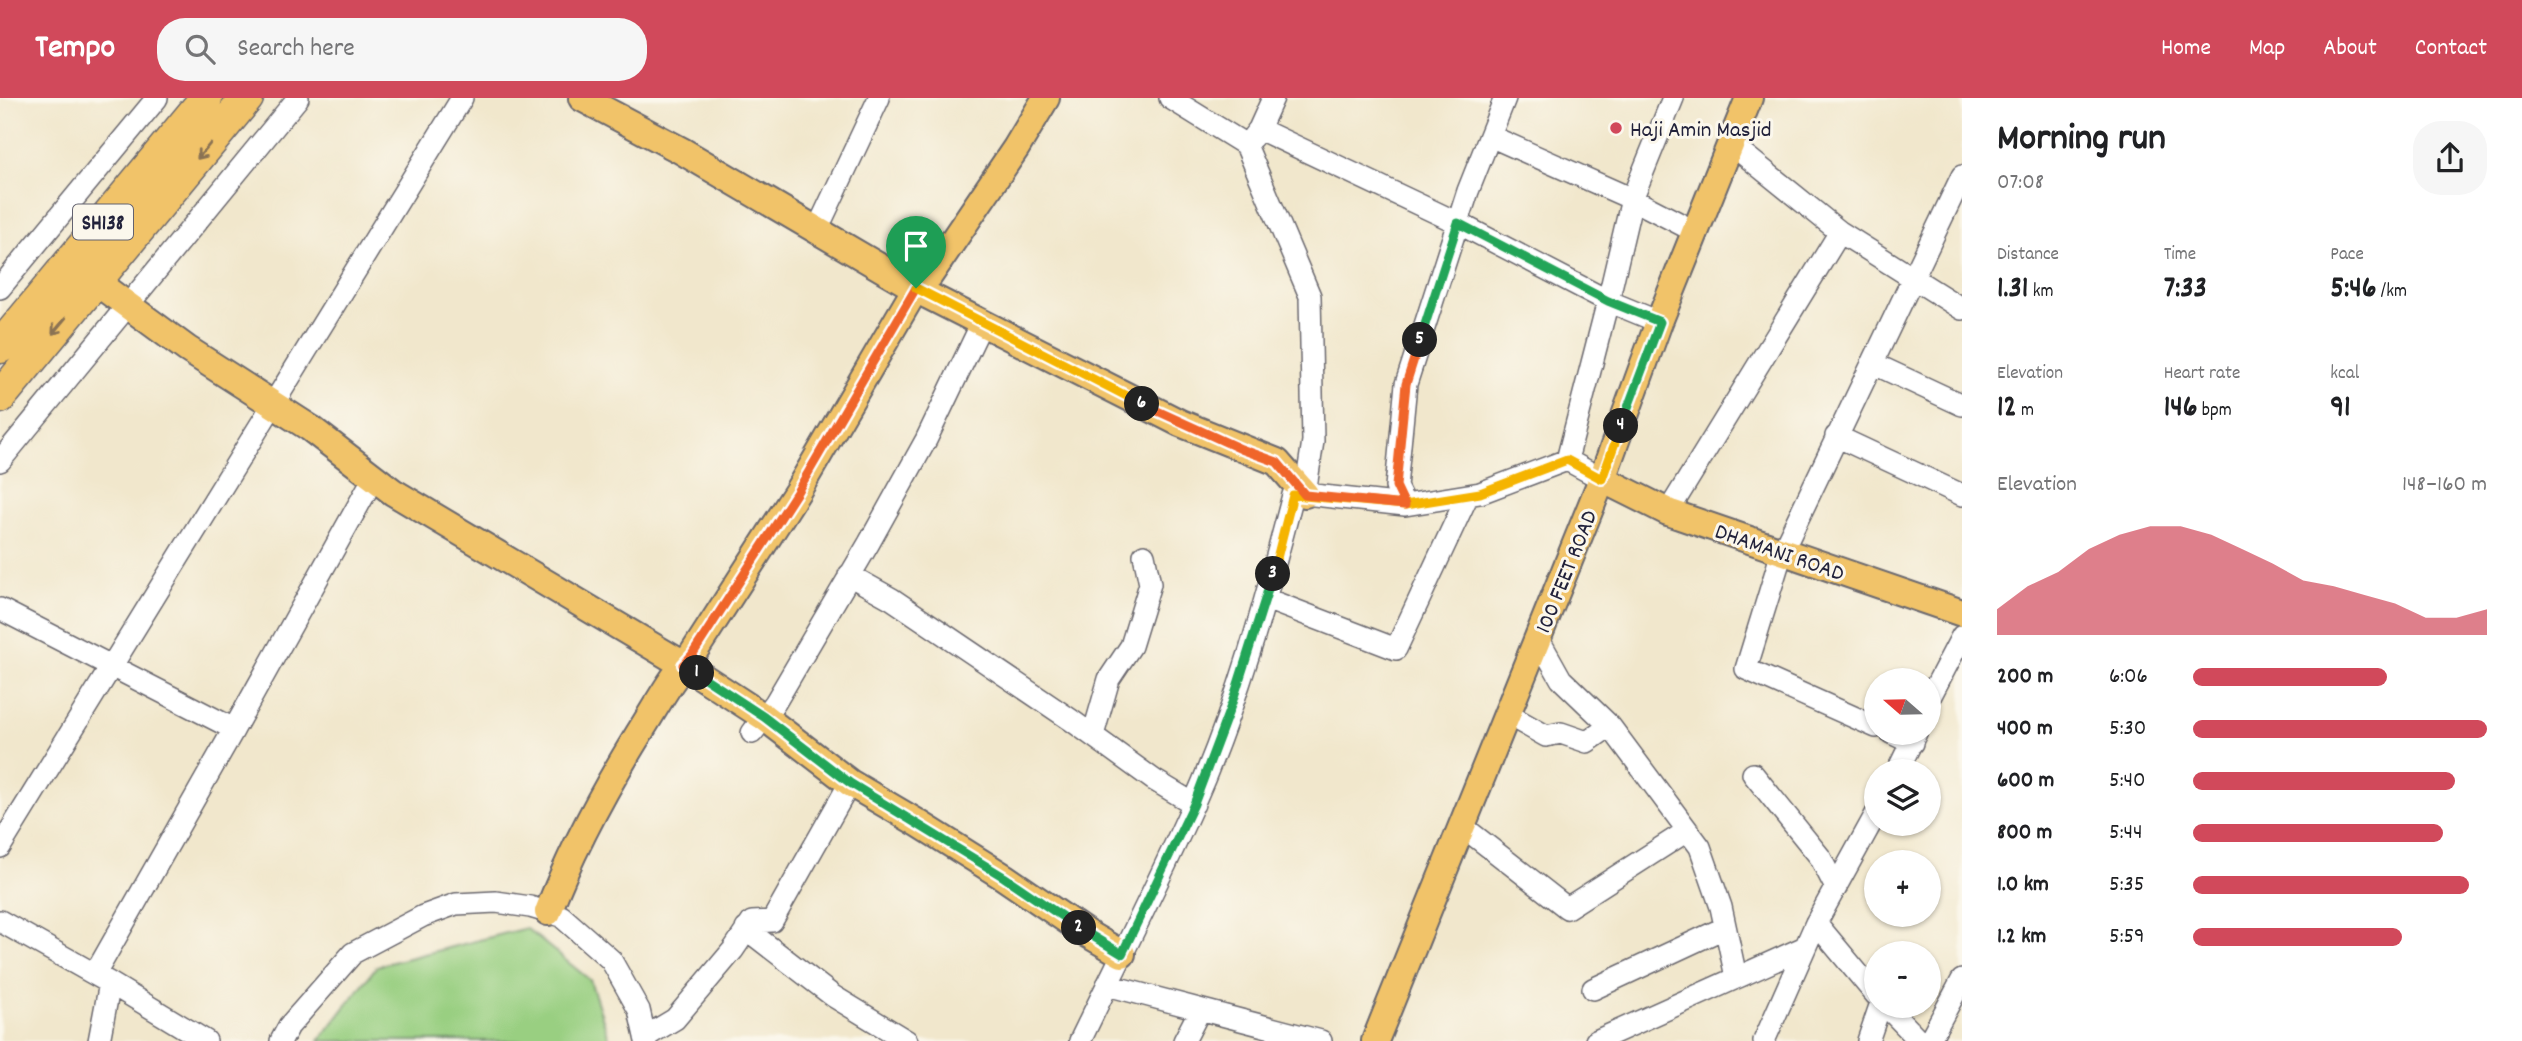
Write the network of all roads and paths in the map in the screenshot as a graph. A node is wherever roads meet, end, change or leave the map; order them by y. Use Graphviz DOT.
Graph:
graph roads {
  1 [pos="157,98"];
  2 [pos="206,98"];
  3 [pos="247,98"];
  4 [pos="298,98"];
  5 [pos="462,98"];
  6 [pos="582,98"];
  7 [pos="879,98"];
  8 [pos="1046,98"];
  9 [pos="1170,98"];
  10 [pos="1273,98"];
  11 [pos="1505,98"];
  12 [pos="1673,98"];
  13 [pos="1749,98"];
  14 [pos="1490,136"];
  15 [pos="1253,137"];
  16 [pos="1731,144"];
  17 [pos="1962,176"];
  18 [pos="1632,199"];
  19 [pos="1458,223"];
  20 [pos="816,232"];
  21 [pos="1696,232"];
  22 [pos="1840,232"];
  23 [pos="1913,279"];
  24 [pos="96,282"];
  25 [pos="0,288"];
  26 [pos="916,288"];
  27 [pos="1608,301"];
  28 [pos="126,306"];
  29 [pos="1962,309"];
  30 [pos="1660,322"];
  31 [pos="982,323"];
  32 [pos="0,347"];
  33 [pos="1872,363"];
  34 [pos="0,397"];
  35 [pos="273,405"];
  36 [pos="1962,405"];
  37 [pos="1836,436"];
  38 [pos="1567,460"];
  39 [pos="0,461"];
  40 [pos="374,477"];
  41 [pos="1602,479"];
  42 [pos="1305,495"];
  43 [pos="1468,495"];
  44 [pos="1962,495"];
  45 [pos="1405,505"];
  46 [pos="1668,512"];
  47 [pos="1782,552"];
  48 [pos="1144,555"];
  49 [pos="849,575"];
  50 [pos="1266,598"];
  51 [pos="0,609"];
  52 [pos="1962,612"];
  53 [pos="1962,636"];
  54 [pos="1538,638"];
  55 [pos="683,665"];
  56 [pos="111,667"];
  57 [pos="1941,676"];
  58 [pos="1507,714"];
  59 [pos="1864,722"];
  60 [pos="758,725"];
  61 [pos="1610,726"];
  62 [pos="234,729"];
  63 [pos="1093,735"];
  64 [pos="1753,774"];
  65 [pos="850,783"];
  66 [pos="1194,804"];
  67 [pos="1462,826"];
  68 [pos="1687,831"];
  69 [pos="1864,836"];
  70 [pos="0,846"];
  71 [pos="1836,888"];
  72 [pos="548,912"];
  73 [pos="0,921"];
  74 [pos="1816,923"];
  75 [pos="1724,928"];
  76 [pos="746,929"];
  77 [pos="1805,947"];
  78 [pos="1122,954"];
  79 [pos="1736,977"];
  80 [pos="102,979"];
  81 [pos="1962,980"];
  82 [pos="1864,981"];
  83 [pos="1107,985"];
  84 [pos="1593,989"];
  85 [pos="1200,1010"];
  86 [pos="1876,1018"];
  87 [pos="1898,1018"];
  88 [pos="645,1039"];
  89 [pos="99,1041"];
  90 [pos="206,1041"];
  91 [pos="281,1041"];
  92 [pos="907,1041"];
  93 [pos="1080,1041"];
  94 [pos="1184,1041"];
  95 [pos="1321,1041"];
  96 [pos="1375,1041"];
  97 [pos="1596,1041"];
  98 [pos="1763,1041"];
  99 [pos="1868,1041"];
  100 [pos="1920,1041"];
  101 [pos="1929,1041"];
  1 -- 25 [label="street"];
  2 -- 32 [label="highway, SH138"];
  3 -- 24 [label="highway, one-way"];
  4 -- 28 [label="street"];
  5 -- 35 [label="street"];
  6 -- 20 [label="main road"];
  7 -- 20 [label="street"];
  8 -- 26 [label="main road"];
  9 -- 15 [label="street"];
  10 -- 15 [label="street"];
  11 -- 14 [label="street"];
  12 -- 18 [label="street"];
  13 -- 16 [label="main road, 100 FEET ROAD"];
  14 -- 18 [label="street"];
  14 -- 19 [label="street"];
  15 -- 19 [label="street"];
  15 -- 42 [label="street"];
  16 -- 21 [label="main road, 100 FEET ROAD"];
  16 -- 22 [label="street"];
  17 -- 23 [label="street"];
  18 -- 21 [label="street"];
  18 -- 27 [label="street"];
  19 -- 27 [label="street"];
  19 -- 45 [label="street"];
  20 -- 26 [label="main road"];
  21 -- 30 [label="main road, 100 FEET ROAD"];
  22 -- 23 [label="street"];
  22 -- 46 [label="street"];
  23 -- 29 [label="street"];
  23 -- 33 [label="street"];
  24 -- 28 [label="main road"];
  24 -- 34 [label="highway, one-way"];
  26 -- 31 [label="main road"];
  26 -- 55 [label="main road"];
  27 -- 30 [label="street"];
  27 -- 38 [label="street"];
  28 -- 35 [label="main road"];
  28 -- 39 [label="street"];
  30 -- 41 [label="main road, 100 FEET ROAD"];
  31 -- 42 [label="main road"];
  31 -- 49 [label="street"];
  33 -- 36 [label="street"];
  33 -- 37 [label="street"];
  35 -- 40 [label="main road"];
  35 -- 56 [label="street"];
  37 -- 44 [label="street"];
  37 -- 47 [label="street"];
  38 -- 41 [label="street"];
  38 -- 43 [label="street"];
  40 -- 55 [label="main road"];
  40 -- 62 [label="street"];
  41 -- 46 [label="main road, DHAMANI ROAD"];
  41 -- 54 [label="main road, 100 FEET ROAD"];
  42 -- 45 [label="street"];
  42 -- 50 [label="street"];
  43 -- 45 [label="street"];
  43 -- 50 [label="street"];
  46 -- 47 [label="main road, DHAMANI ROAD"];
  47 -- 52 [label="main road, DHAMANI ROAD"];
  47 -- 59 [label="street"];
  48 -- 63 [label="street"];
  49 -- 60 [label="street"];
  49 -- 63 [label="street"];
  50 -- 66 [label="street"];
  51 -- 56 [label="street"];
  53 -- 57 [label="street"];
  54 -- 58 [label="main road, 100 FEET ROAD"];
  54 -- 61 [label="street"];
  55 -- 60 [label="main road"];
  55 -- 72 [label="main road"];
  56 -- 62 [label="street"];
  56 -- 70 [label="street"];
  58 -- 61 [label="street"];
  58 -- 67 [label="main road, 100 FEET ROAD"];
  60 -- 65 [label="main road"];
  61 -- 68 [label="street"];
  62 -- 80 [label="street"];
  63 -- 66 [label="street"];
  64 -- 71 [label="street"];
  65 -- 76 [label="street"];
  65 -- 78 [label="main road"];
  66 -- 78 [label="street"];
  67 -- 68 [label="street"];
  67 -- 96 [label="main road, 100 FEET ROAD"];
  68 -- 75 [label="street"];
  69 -- 71 [label="street"];
  71 -- 74 [label="street"];
  72 -- 88 [label="street"];
  72 -- 91 [label="street"];
  73 -- 80 [label="street"];
  74 -- 77 [label="street"];
  74 -- 82 [label="street"];
  75 -- 79 [label="street"];
  75 -- 84 [label="street"];
  76 -- 88 [label="street"];
  76 -- 92 [label="street"];
  77 -- 79 [label="street"];
  77 -- 98 [label="street"];
  78 -- 83 [label="street"];
  79 -- 97 [label="street"];
  80 -- 89 [label="street"];
  80 -- 90 [label="street"];
  81 -- 101 [label="street"];
  83 -- 85 [label="street"];
  83 -- 93 [label="street"];
  85 -- 94 [label="street"];
  85 -- 95 [label="street"];
  86 -- 99 [label="street"];
  87 -- 100 [label="street"];
}
